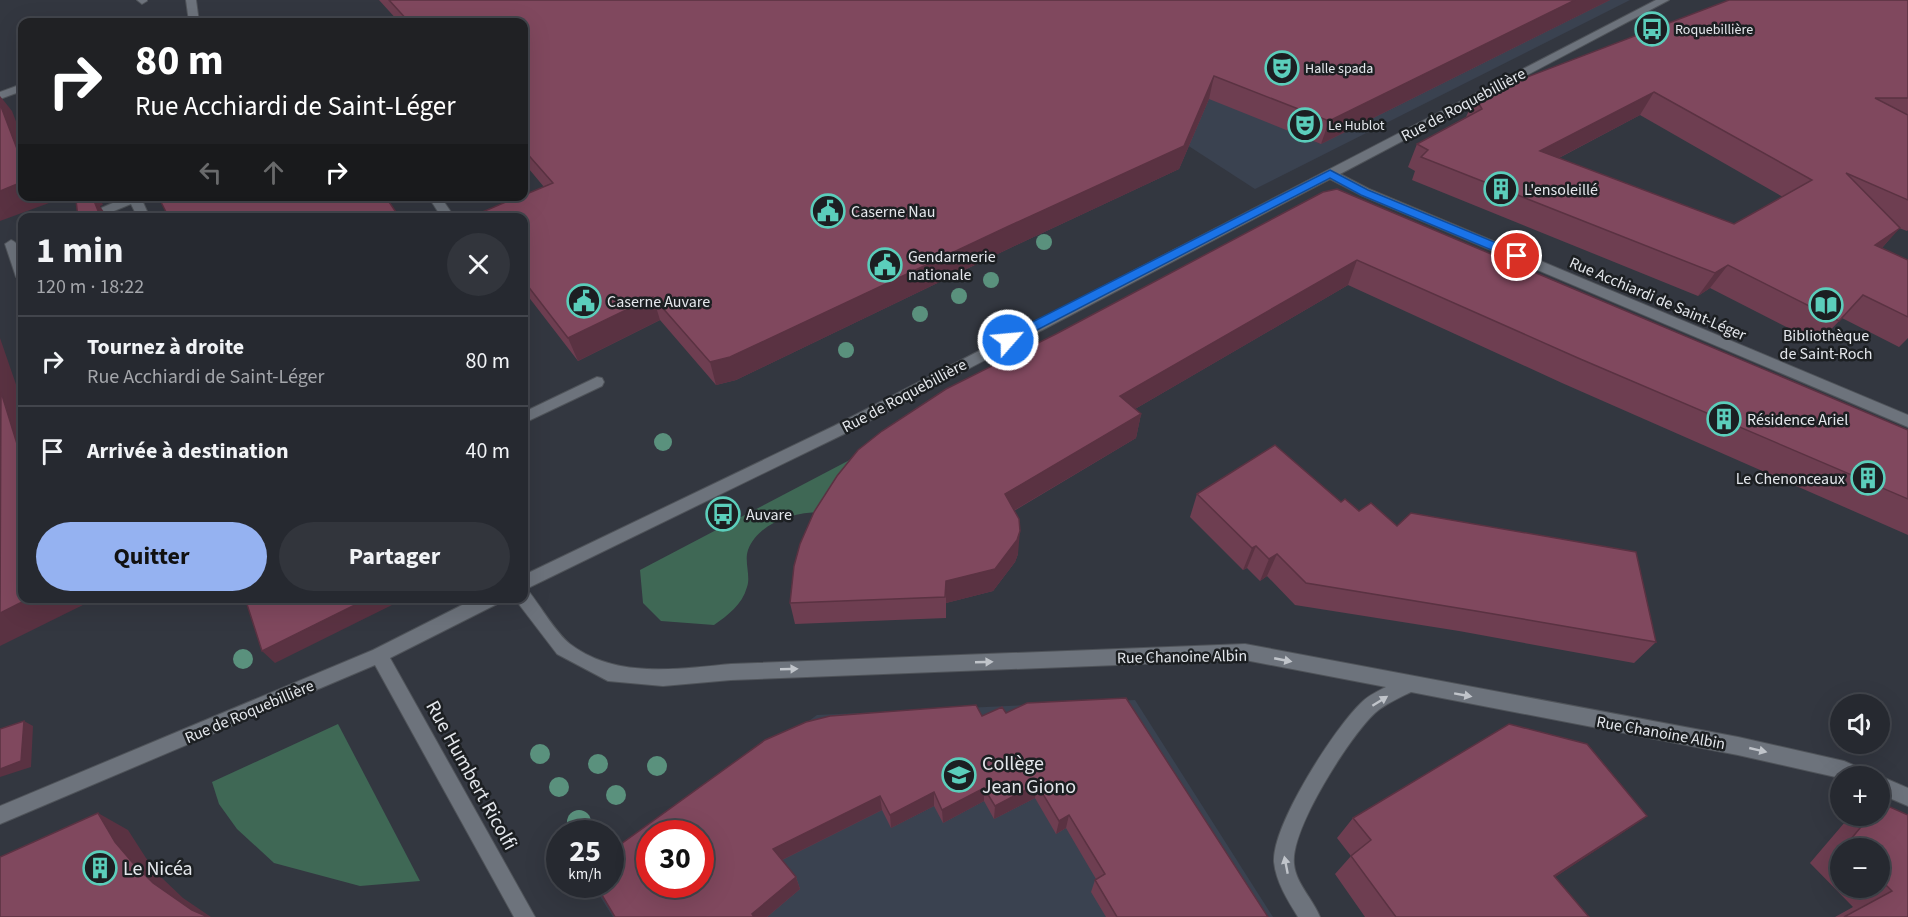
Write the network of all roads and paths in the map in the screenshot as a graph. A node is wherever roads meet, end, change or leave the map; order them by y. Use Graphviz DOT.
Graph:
graph roads {
  1 [pos="205,0"];
  2 [pos="1664,0"];
  3 [pos="192,2"];
  4 [pos="194,18"];
  5 [pos="18,89"];
  6 [pos="0,96"];
  7 [pos="1330,174"];
  8 [pos="130,201"];
  9 [pos="98,213"];
  10 [pos="11,244"];
  11 [pos="18,265"];
  12 [pos="597,382"];
  13 [pos="528,416"];
  14 [pos="1908,421"];
  15 [pos="528,581"];
  16 [pos="483,603"];
  17 [pos="528,603"];
  18 [pos="379,655"];
  19 [pos="1406,685"];
  20 [pos="1830,767"];
  21 [pos="1890,789"];
  22 [pos="1908,797"];
  23 [pos="0,815"];
  24 [pos="525,917"];
  25 [pos="1310,917"];
  1 -- 3 [label="street"];
  2 -- 7 [label="street, Rue de Roquebillière"];
  3 -- 4 [label="street"];
  5 -- 6 [label="street"];
  7 -- 14 [label="street, Rue Acchiardi de Saint-Léger"];
  7 -- 15 [label="street, Rue de Roquebillière"];
  8 -- 9 [label="street"];
  10 -- 11 [label="street"];
  12 -- 13 [label="street"];
  16 -- 18 [label="street, Rue de Roquebillière"];
  17 -- 19 [label="street, Rue Chanoine Albin, one-way"];
  18 -- 23 [label="street, Rue de Roquebillière"];
  18 -- 24 [label="street, Rue Humbert Ricolfi"];
  19 -- 20 [label="street, Rue Chanoine Albin, one-way"];
  25 -- 19 [label="street, one-way"];
  21 -- 22 [label="street"];
}
